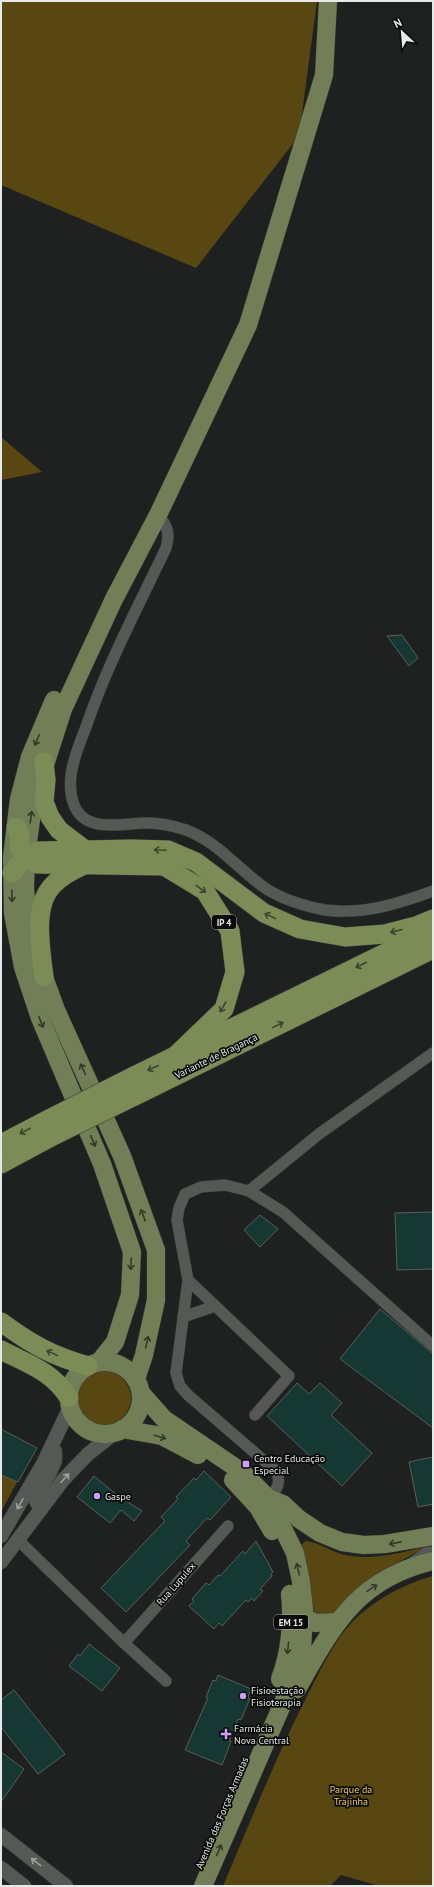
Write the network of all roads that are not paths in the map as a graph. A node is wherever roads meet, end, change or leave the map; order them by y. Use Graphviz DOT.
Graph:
graph roads {
  1 [pos="328,1"];
  2 [pos="158,515"];
  3 [pos="44,762"];
  4 [pos="16,827"];
  5 [pos="84,857"];
  6 [pos="13,861"];
  7 [pos="433,891"];
  8 [pos="433,919"];
  9 [pos="433,929"];
  10 [pos="433,949"];
  11 [pos="44,977"];
  12 [pos="433,1054"];
  13 [pos="171,1060"];
  14 [pos="139,1084"];
  15 [pos="52,1127"];
  16 [pos="1,1144"];
  17 [pos="30,1149"];
  18 [pos="1,1164"];
  19 [pos="1,1179"];
  20 [pos="250,1192"];
  21 [pos="188,1280"];
  22 [pos="215,1306"];
  23 [pos="183,1317"];
  24 [pos="1,1322"];
  25 [pos="433,1346"];
  26 [pos="1,1350"];
  27 [pos="94,1364"];
  28 [pos="138,1386"];
  29 [pos="69,1403"];
  30 [pos="255,1415"];
  31 [pos="119,1430"];
  32 [pos="55,1441"];
  33 [pos="263,1503"];
  34 [pos="41,1509"];
  35 [pos="228,1526"];
  36 [pos="320,1533"];
  37 [pos="1,1536"];
  38 [pos="433,1536"];
  39 [pos="17,1539"];
  40 [pos="287,1552"];
  41 [pos="433,1552"];
  42 [pos="433,1561"];
  43 [pos="1,1562"];
  44 [pos="402,1570"];
  45 [pos="298,1614"];
  46 [pos="340,1618"];
  47 [pos="124,1643"];
  48 [pos="166,1681"];
  49 [pos="282,1703"];
  50 [pos="1,1835"];
  51 [pos="1,1868"];
  52 [pos="24,1886"];
  53 [pos="66,1886"];
  54 [pos="190,1886"];
  55 [pos="203,1886"];
  1 -- 2 [label="main road"];
  2 -- 3 [label="main road"];
  2 -- 4 [label="main road, one-way"];
  2 -- 7 [label="street"];
  3 -- 5 [label="highway"];
  6 -- 3 [label="main road, one-way"];
  4 -- 6 [label="highway"];
  5 -- 6 [label="highway, IP 4"];
  8 -- 5 [label="highway, one-way"];
  5 -- 11 [label="highway, IP 4"];
  5 -- 13 [label="highway, IP 4, one-way"];
  6 -- 11 [label="main road"];
  6 -- 27 [label="main road, one-way"];
  9 -- 13 [label="highway, Variante de Bragança / IP 4, one-way"];
  14 -- 10 [label="highway, Variante de Bragança / IP 4, one-way"];
  28 -- 11 [label="main road, one-way"];
  12 -- 20 [label="street"];
  13 -- 14 [label="highway, Variante de Bragança / IP 4, one-way"];
  14 -- 15 [label="highway, Variante de Bragança / IP 4, bridge"];
  15 -- 16 [label="highway, Variante de Bragança / IP 4, one-way"];
  15 -- 17 [label="highway, Variante de Bragança / IP 4"];
  17 -- 18 [label="highway, Variante de Bragança / IP 4"];
  17 -- 19 [label="highway"];
  20 -- 21 [label="street"];
  20 -- 25 [label="street"];
  21 -- 22 [label="street"];
  21 -- 23 [label="street"];
  22 -- 23 [label="street"];
  22 -- 30 [label="street"];
  23 -- 33 [label="street"];
  27 -- 24 [label="highway, one-way"];
  26 -- 29 [label="highway"];
  27 -- 28 [label="main road, EM 15"];
  27 -- 29 [label="main road"];
  28 -- 31 [label="main road"];
  28 -- 33 [label="main road, Avenida das Forças Armadas / EM 15"];
  29 -- 31 [label="main road, EM 15"];
  29 -- 32 [label="street"];
  31 -- 33 [label="main road, Avenida das Forças Armadas / EM 15, one-way"];
  34 -- 31 [label="street, one-way"];
  32 -- 34 [label="street"];
  32 -- 37 [label="street, one-way"];
  33 -- 36 [label="main road"];
  33 -- 40 [label="main road, Avenida das Forças Armadas / EM 15"];
  34 -- 39 [label="street"];
  35 -- 47 [label="street, Rua Lupulex"];
  38 -- 36 [label="main road, one-way"];
  36 -- 40 [label="main road"];
  39 -- 43 [label="street"];
  39 -- 47 [label="street"];
  40 -- 45 [label="main road, Avenida das Forças Armadas / EM 15"];
  41 -- 44 [label="street"];
  42 -- 44 [label="main road"];
  46 -- 44 [label="main road, one-way"];
  45 -- 46 [label="main road"];
  45 -- 49 [label="main road, Avenida das Forças Armadas / EM 15"];
  45 -- 54 [label="main road, Avenida das Forças Armadas / EM 15, one-way"];
  46 -- 49 [label="main road"];
  47 -- 48 [label="street"];
  55 -- 49 [label="main road, Avenida das Forças Armadas / EM 15, one-way"];
  53 -- 50 [label="street, one-way"];
  51 -- 52 [label="street"];
}
